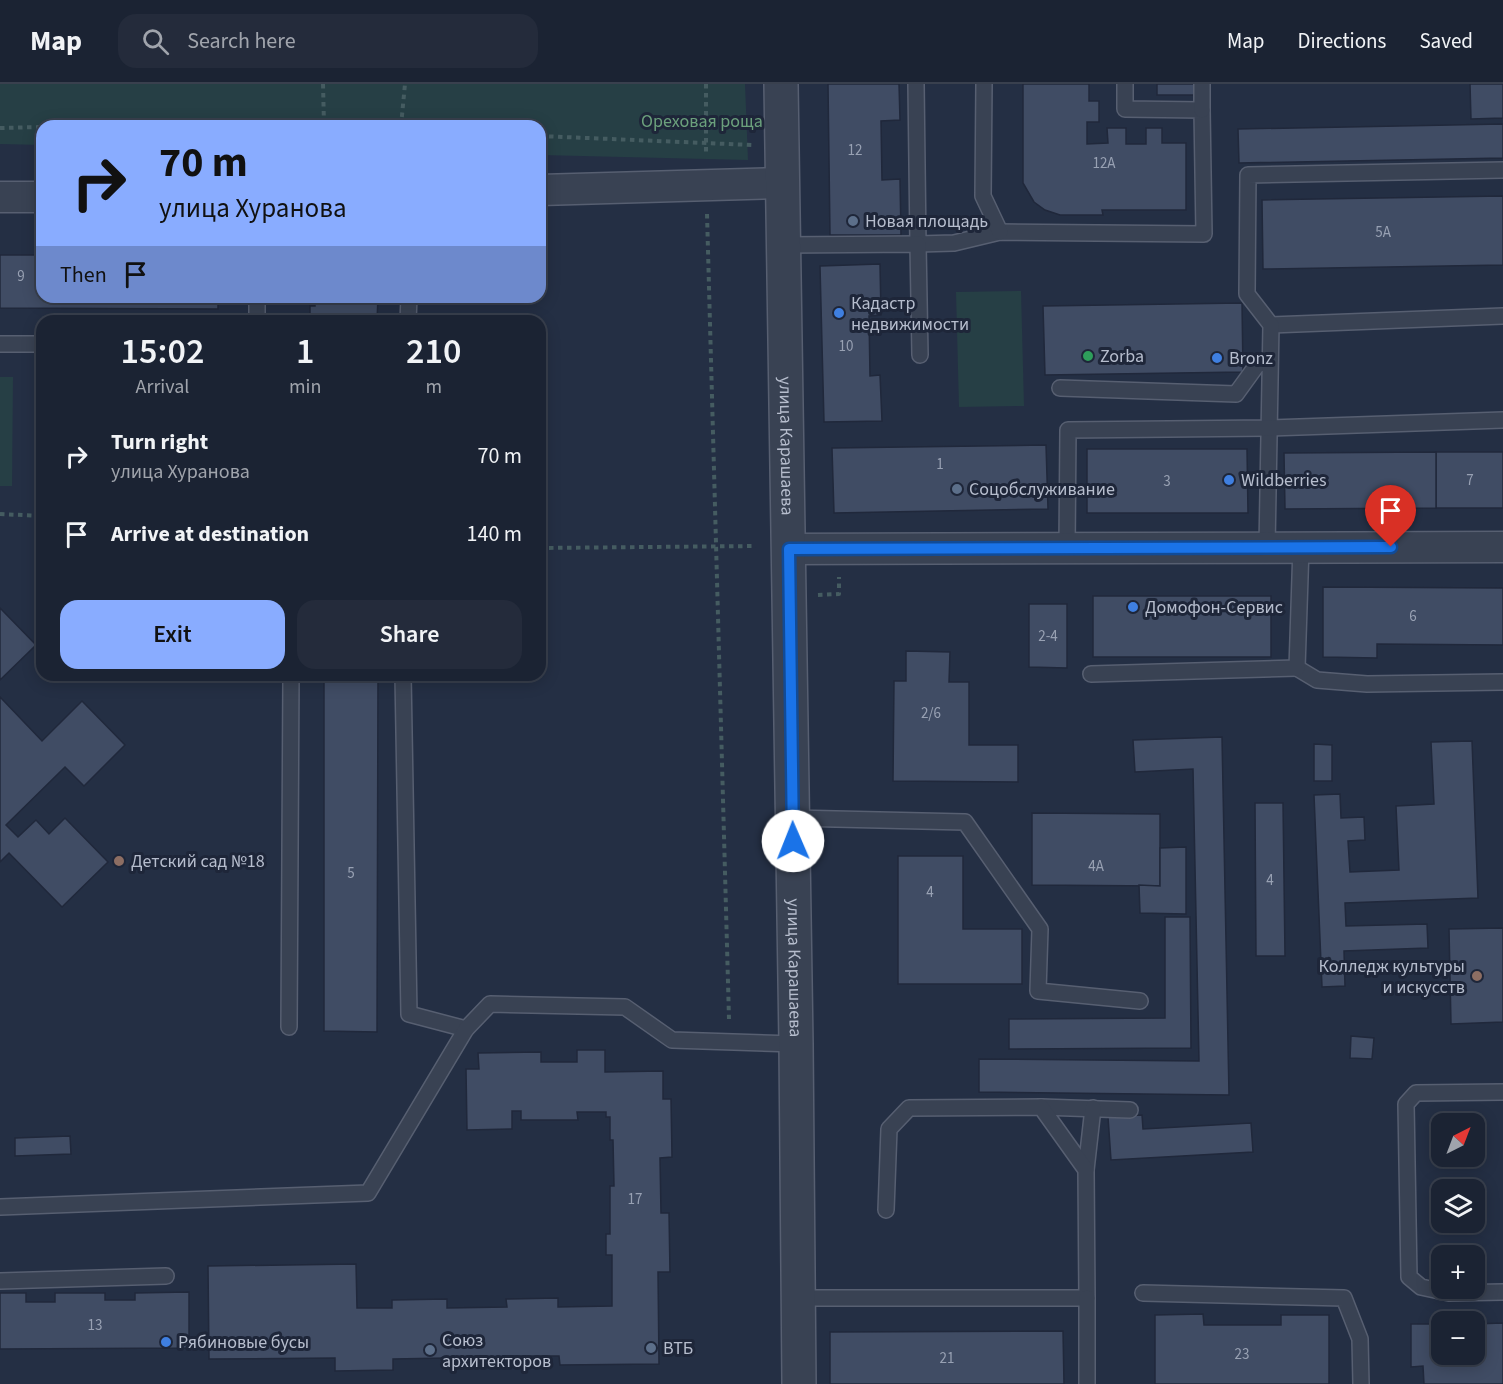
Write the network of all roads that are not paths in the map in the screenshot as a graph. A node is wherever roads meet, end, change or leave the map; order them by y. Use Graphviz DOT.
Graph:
graph roads {
  1 [pos="781,84"];
  2 [pos="916,84"];
  3 [pos="984,84"];
  4 [pos="1125,84"];
  5 [pos="1202,84"];
  6 [pos="1202,110"];
  7 [pos="1503,170"];
  8 [pos="782,183"];
  9 [pos="546,190"];
  10 [pos="0,197"];
  11 [pos="36,197"];
  12 [pos="1000,232"];
  13 [pos="918,244"];
  14 [pos="783,245"];
  15 [pos="1503,316"];
  16 [pos="1271,325"];
  17 [pos="0,344"];
  18 [pos="36,344"];
  19 [pos="920,355"];
  20 [pos="1270,360"];
  21 [pos="1060,388"];
  22 [pos="1503,420"];
  23 [pos="1269,428"];
  24 [pos="1267,547"];
  25 [pos="1301,547"];
  26 [pos="1503,547"];
  27 [pos="775,548"];
  28 [pos="1067,548"];
  29 [pos="1297,668"];
  30 [pos="1091,674"];
  31 [pos="291,681"];
  32 [pos="403,681"];
  33 [pos="1503,682"];
  34 [pos="793,818"];
  35 [pos="1140,1001"];
  36 [pos="289,1027"];
  37 [pos="466,1029"];
  38 [pos="796,1044"];
  39 [pos="1503,1092"];
  40 [pos="1041,1107"];
  41 [pos="1093,1108"];
  42 [pos="1130,1110"];
  43 [pos="1086,1170"];
  44 [pos="0,1207"];
  45 [pos="886,1210"];
  46 [pos="166,1276"];
  47 [pos="0,1281"];
  48 [pos="1503,1292"];
  49 [pos="1143,1293"];
  50 [pos="797,1298"];
  51 [pos="1087,1298"];
  52 [pos="799,1384"];
  53 [pos="1087,1384"];
  54 [pos="1360,1384"];
  1 -- 8 [label="street, улица Карашаева"];
  2 -- 13 [label="lane"];
  3 -- 12 [label="lane"];
  4 -- 6 [label="lane"];
  5 -- 6 [label="lane"];
  6 -- 12 [label="lane"];
  7 -- 16 [label="lane"];
  8 -- 9 [label="street"];
  8 -- 14 [label="street, улица Карашаева"];
  10 -- 11 [label="street"];
  12 -- 13 [label="lane"];
  13 -- 14 [label="lane"];
  13 -- 19 [label="lane"];
  14 -- 27 [label="street, улица Карашаева"];
  15 -- 16 [label="lane"];
  16 -- 20 [label="lane"];
  17 -- 18 [label="lane"];
  20 -- 21 [label="lane"];
  20 -- 23 [label="lane"];
  22 -- 23 [label="lane"];
  23 -- 24 [label="lane"];
  23 -- 28 [label="lane"];
  24 -- 25 [label="street"];
  24 -- 28 [label="street"];
  25 -- 26 [label="street"];
  25 -- 29 [label="lane"];
  27 -- 28 [label="street"];
  27 -- 34 [label="street, улица Карашаева"];
  29 -- 30 [label="lane"];
  29 -- 33 [label="lane"];
  31 -- 36 [label="lane"];
  32 -- 37 [label="lane"];
  34 -- 35 [label="lane"];
  34 -- 38 [label="street, улица Карашаева"];
  37 -- 38 [label="lane"];
  37 -- 44 [label="lane"];
  38 -- 50 [label="street, улица Карашаева"];
  39 -- 48 [label="lane"];
  40 -- 41 [label="lane"];
  40 -- 43 [label="lane"];
  40 -- 45 [label="lane"];
  41 -- 42 [label="lane"];
  41 -- 43 [label="lane"];
  43 -- 51 [label="lane"];
  46 -- 47 [label="lane"];
  49 -- 54 [label="lane"];
  50 -- 51 [label="lane"];
  50 -- 52 [label="street, улица Карашаева"];
  51 -- 53 [label="lane"];
}
